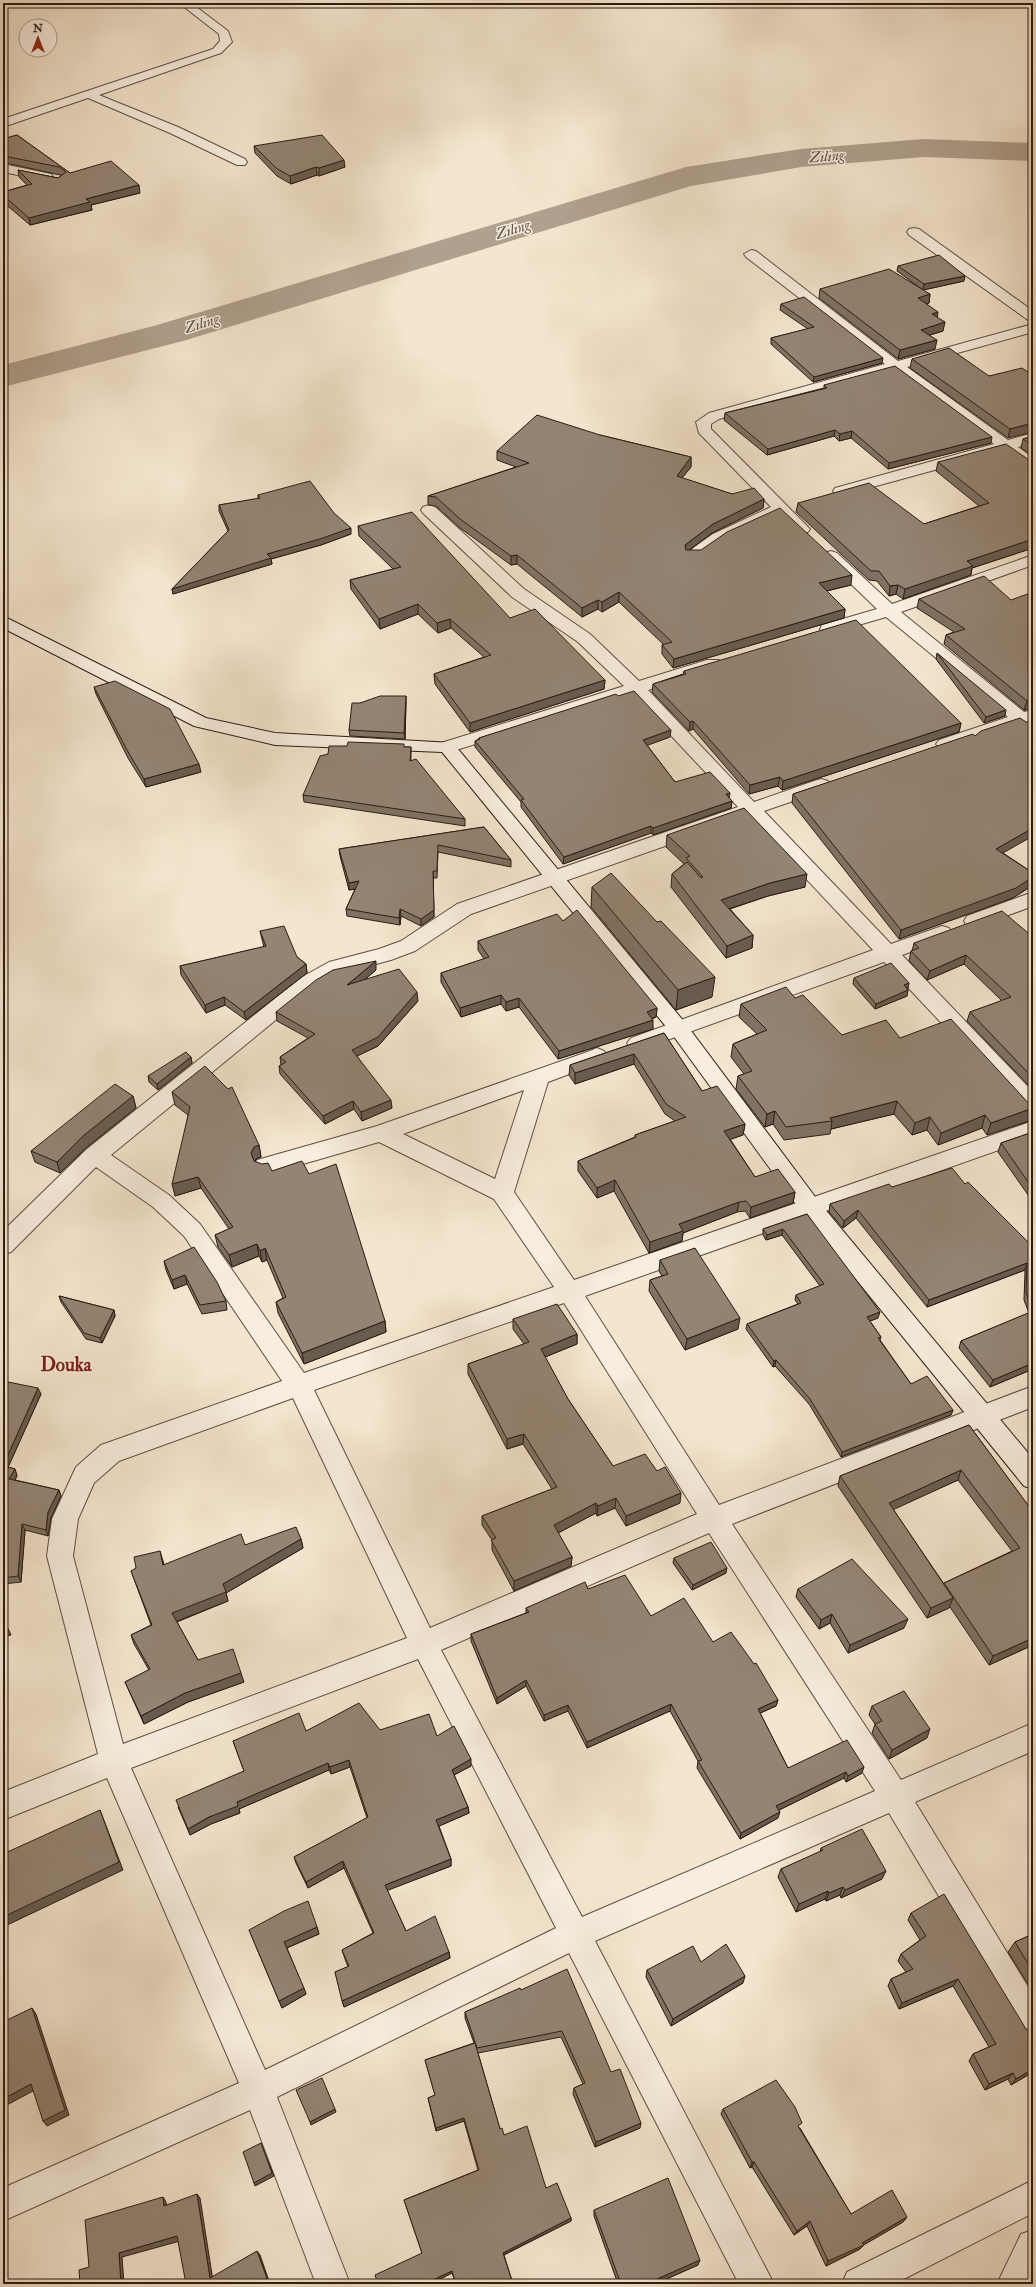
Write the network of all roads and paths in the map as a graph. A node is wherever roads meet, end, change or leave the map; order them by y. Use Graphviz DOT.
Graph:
graph roads {
  1 [pos="184,3"];
  2 [pos="87,94"];
  3 [pos="3,123"];
  4 [pos="241,162"];
  5 [pos="3,168"];
  6 [pos="60,180"];
  7 [pos="914,232"];
  8 [pos="751,254"];
  9 [pos="1033,317"];
  10 [pos="1033,328"];
  11 [pos="896,366"];
  12 [pos="1033,438"];
  13 [pos="1008,446"];
  14 [pos="1033,464"];
  15 [pos="826,496"];
  16 [pos="788,506"];
  17 [pos="429,510"];
  18 [pos="693,555"];
  19 [pos="1033,560"];
  20 [pos="888,611"];
  21 [pos="3,621"];
  22 [pos="814,633"];
  23 [pos="732,658"];
  24 [pos="635,687"];
  25 [pos="1029,720"];
  26 [pos="447,748"];
  27 [pos="931,749"];
  28 [pos="841,779"];
  29 [pos="751,809"];
  30 [pos="555,879"];
  31 [pos="1033,899"];
  32 [pos="887,954"];
  33 [pos="679,1029"];
  34 [pos="538,1076"];
  35 [pos="1033,1106"];
  36 [pos="1033,1129"];
  37 [pos="381,1133"];
  38 [pos="95,1155"];
  39 [pos="265,1166"];
  40 [pos="502,1193"];
  41 [pos="811,1208"];
  42 [pos="3,1245"];
  43 [pos="569,1291"];
  44 [pos="299,1385"];
  45 [pos="1033,1396"];
  46 [pos="982,1416"];
  47 [pos="1033,1478"];
  48 [pos="714,1519"];
  49 [pos="424,1644"];
  50 [pos="1033,1737"];
  51 [pos="114,1761"];
  52 [pos="894,1795"];
  53 [pos="3,1806"];
  54 [pos="576,1934"];
  55 [pos="1033,2024"];
  56 [pos="258,2090"];
  57 [pos="1033,2196"];
  58 [pos="3,2205"];
  59 [pos="1033,2246"];
  60 [pos="333,2284"];
  61 [pos="757,2284"];
  62 [pos="859,2284"];
  63 [pos="1014,2284"];
  1 -- 2 [label="street"];
  2 -- 3 [label="street"];
  2 -- 4 [label="street"];
  5 -- 6 [label="street"];
  7 -- 9 [label="street"];
  8 -- 11 [label="street"];
  10 -- 11 [label="street"];
  11 -- 13 [label="street"];
  11 -- 16 [label="street"];
  12 -- 13 [label="street"];
  13 -- 14 [label="street"];
  13 -- 15 [label="street"];
  16 -- 18 [label="street"];
  16 -- 20 [label="street"];
  17 -- 24 [label="street"];
  19 -- 20 [label="street"];
  20 -- 22 [label="street"];
  20 -- 25 [label="street"];
  21 -- 26 [label="street"];
  23 -- 24 [label="street"];
  24 -- 26 [label="street"];
  24 -- 29 [label="street"];
  25 -- 27 [label="street"];
  26 -- 30 [label="street"];
  28 -- 29 [label="street"];
  29 -- 30 [label="street"];
  29 -- 32 [label="street"];
  30 -- 33 [label="street"];
  30 -- 38 [label="street"];
  31 -- 32 [label="street"];
  32 -- 33 [label="street"];
  32 -- 35 [label="street"];
  33 -- 34 [label="street"];
  33 -- 41 [label="street"];
  34 -- 37 [label="street"];
  34 -- 40 [label="street"];
  36 -- 41 [label="street"];
  37 -- 39 [label="street"];
  37 -- 40 [label="street"];
  38 -- 42 [label="street"];
  38 -- 44 [label="street"];
  40 -- 43 [label="street"];
  41 -- 43 [label="street"];
  41 -- 46 [label="street"];
  43 -- 44 [label="street"];
  43 -- 48 [label="street"];
  44 -- 49 [label="street"];
  44 -- 51 [label="street"];
  45 -- 46 [label="street"];
  46 -- 47 [label="street"];
  46 -- 48 [label="street"];
  48 -- 49 [label="street"];
  48 -- 52 [label="street"];
  49 -- 51 [label="street"];
  49 -- 54 [label="street"];
  50 -- 52 [label="street"];
  51 -- 53 [label="street"];
  51 -- 56 [label="street"];
  52 -- 54 [label="street"];
  52 -- 55 [label="street"];
  54 -- 56 [label="street"];
  54 -- 61 [label="street"];
  56 -- 58 [label="street"];
  56 -- 60 [label="street"];
  57 -- 62 [label="street"];
  59 -- 63 [label="street"];
}
